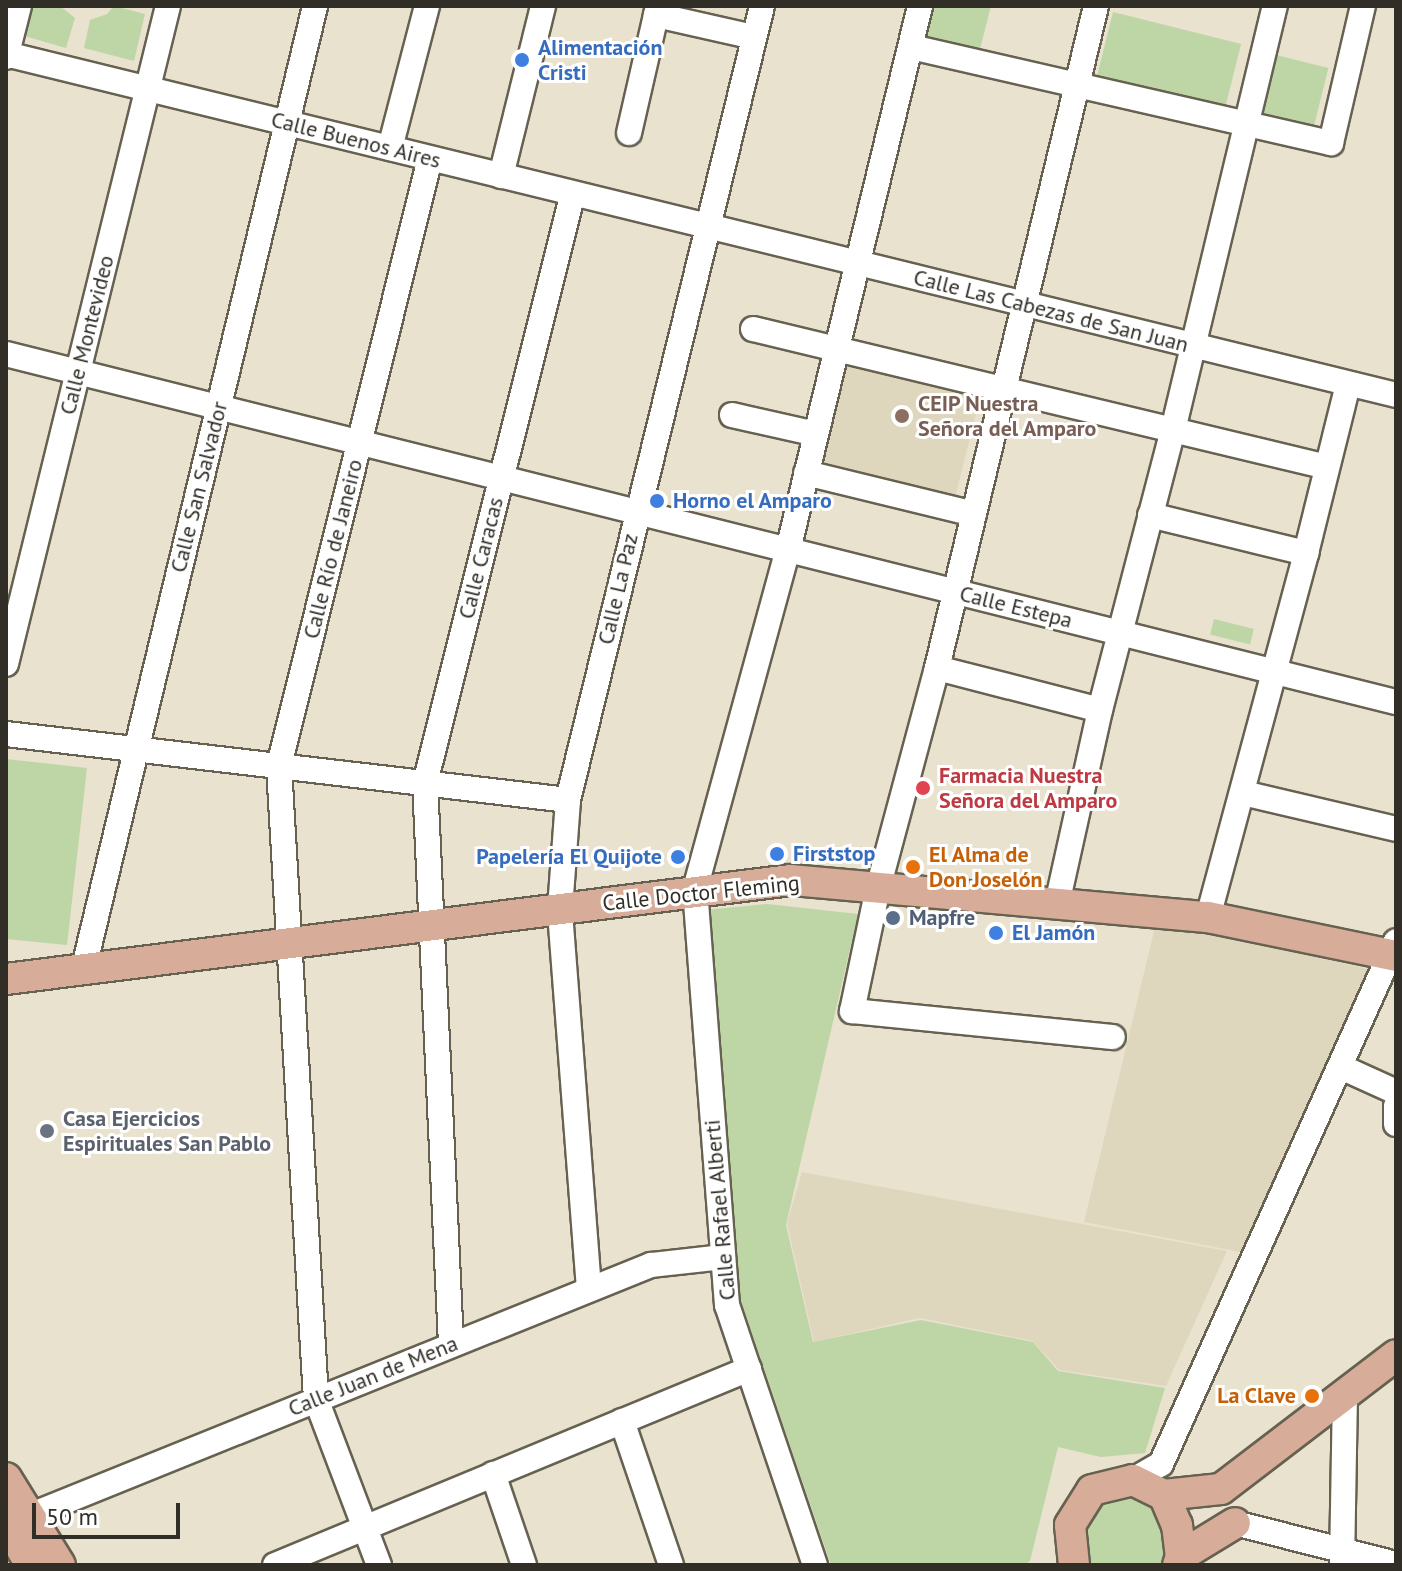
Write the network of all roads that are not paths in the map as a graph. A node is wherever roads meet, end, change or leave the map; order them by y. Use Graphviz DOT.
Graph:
graph roads {
  1 [pos="19,6"];
  2 [pos="168,6"];
  3 [pos="315,6"];
  4 [pos="427,6"];
  5 [pos="543,6"];
  6 [pos="762,6"];
  7 [pos="920,6"];
  8 [pos="1096,6"];
  9 [pos="1275,6"];
  10 [pos="1363,6"];
  11 [pos="657,10"];
  12 [pos="754,37"];
  13 [pos="911,47"];
  14 [pos="6,55"];
  15 [pos="1076,85"];
  16 [pos="147,88"];
  17 [pos="286,123"];
  18 [pos="1244,124"];
  19 [pos="629,133"];
  20 [pos="390,148"];
  21 [pos="430,158"];
  22 [pos="501,176"];
  23 [pos="573,193"];
  24 [pos="706,226"];
  25 [pos="856,263"];
  26 [pos="1024,305"];
  27 [pos="753,329"];
  28 [pos="1192,346"];
  29 [pos="836,348"];
  30 [pos="6,354"];
  31 [pos="78,372"];
  32 [pos="1348,384"];
  33 [pos="1003,390"];
  34 [pos="1396,395"];
  35 [pos="218,407"];
  36 [pos="732,415"];
  37 [pos="1173,430"];
  38 [pos="816,434"];
  39 [pos="359,443"];
  40 [pos="1327,467"];
  41 [pos="806,473"];
  42 [pos="501,478"];
  43 [pos="637,512"];
  44 [pos="974,514"];
  45 [pos="1150,515"];
  46 [pos="788,550"];
  47 [pos="1306,553"];
  48 [pos="955,592"];
  49 [pos="1122,633"];
  50 [pos="6,664"];
  51 [pos="937,668"];
  52 [pos="1274,671"];
  53 [pos="1396,702"];
  54 [pos="1100,710"];
  55 [pos="6,734"];
  56 [pos="136,749"];
  57 [pos="279,766"];
  58 [pos="425,783"];
  59 [pos="1243,793"];
  60 [pos="568,800"];
  61 [pos="1396,829"];
  62 [pos="878,888"];
  63 [pos="695,889"];
  64 [pos="1057,904"];
  65 [pos="560,909"];
  66 [pos="1208,917"];
  67 [pos="431,928"];
  68 [pos="292,945"];
  69 [pos="1395,950"];
  70 [pos="84,967"];
  71 [pos="6,979"];
  72 [pos="1113,1037"];
  73 [pos="1341,1067"];
  74 [pos="1396,1092"];
  75 [pos="1396,1106"];
  76 [pos="1396,1124"];
  77 [pos="723,1257"];
  78 [pos="589,1289"];
  79 [pos="451,1344"];
  80 [pos="1396,1355"];
  81 [pos="749,1369"];
  82 [pos="1345,1392"];
  83 [pos="316,1399"];
  84 [pos="622,1421"];
  85 [pos="493,1474"];
  86 [pos="6,1478"];
  87 [pos="1133,1480"];
  88 [pos="1164,1495"];
  89 [pos="18,1519"];
  90 [pos="1235,1523"];
  91 [pos="366,1527"];
  92 [pos="1343,1557"];
  93 [pos="1180,1562"];
  94 [pos="1396,1564"];
  95 [pos="31,1565"];
  96 [pos="60,1565"];
  97 [pos="275,1565"];
  98 [pos="379,1565"];
  99 [pos="524,1565"];
  100 [pos="671,1565"];
  101 [pos="815,1565"];
  102 [pos="1074,1565"];
  1 -- 14 [label="street"];
  2 -- 16 [label="street, Calle Montevideo"];
  3 -- 17 [label="street, Calle San Salvador"];
  4 -- 20 [label="street"];
  5 -- 22 [label="street"];
  6 -- 12 [label="street, Calle La Paz"];
  7 -- 13 [label="street, Calle Rafael Alberti"];
  8 -- 15 [label="street"];
  9 -- 18 [label="street"];
  10 -- 18 [label="street"];
  11 -- 12 [label="street"];
  11 -- 19 [label="street"];
  12 -- 24 [label="street, Calle La Paz"];
  13 -- 15 [label="street"];
  13 -- 25 [label="street, Calle Rafael Alberti"];
  14 -- 16 [label="street, Calle Buenos Aires"];
  15 -- 18 [label="street"];
  15 -- 26 [label="street"];
  16 -- 17 [label="street, Calle Buenos Aires"];
  16 -- 31 [label="street, Calle Montevideo"];
  17 -- 20 [label="street, Calle Buenos Aires"];
  17 -- 35 [label="street, Calle San Salvador"];
  18 -- 28 [label="street"];
  20 -- 21 [label="street, Calle Buenos Aires"];
  21 -- 22 [label="street, Calle Buenos Aires"];
  21 -- 39 [label="street, Calle Río de Janeiro"];
  22 -- 23 [label="street, Calle Buenos Aires"];
  23 -- 24 [label="street, Calle Buenos Aires"];
  23 -- 42 [label="street, Calle Caracas"];
  24 -- 25 [label="street, Calle Las Cabezas de San Juan"];
  24 -- 43 [label="street, Calle La Paz"];
  25 -- 26 [label="street, Calle Las Cabezas de San Juan"];
  25 -- 29 [label="street, Calle Rafael Alberti"];
  26 -- 28 [label="street, Calle Las Cabezas de San Juan"];
  26 -- 33 [label="street"];
  27 -- 29 [label="street"];
  28 -- 32 [label="street, Calle Las Cabezas de San Juan"];
  28 -- 37 [label="street"];
  29 -- 33 [label="street"];
  29 -- 38 [label="street, Calle Rafael Alberti"];
  30 -- 31 [label="street, Calle Estepa"];
  31 -- 35 [label="street, Calle Estepa"];
  31 -- 50 [label="street, Calle Montevideo"];
  32 -- 34 [label="street, Calle Las Cabezas de San Juan"];
  32 -- 40 [label="street"];
  33 -- 37 [label="street"];
  33 -- 44 [label="street"];
  35 -- 39 [label="street, Calle Estepa"];
  35 -- 56 [label="street, Calle San Salvador"];
  36 -- 38 [label="street"];
  37 -- 40 [label="street"];
  37 -- 45 [label="street"];
  38 -- 41 [label="street, Calle Rafael Alberti"];
  39 -- 42 [label="street, Calle Estepa"];
  39 -- 57 [label="street, Calle Río de Janeiro"];
  40 -- 47 [label="street"];
  41 -- 44 [label="street"];
  41 -- 46 [label="street, Calle Rafael Alberti"];
  42 -- 43 [label="street, Calle Estepa"];
  42 -- 58 [label="street, Calle Caracas"];
  43 -- 46 [label="street, Calle Estepa"];
  43 -- 60 [label="street, Calle La Paz"];
  44 -- 48 [label="street"];
  45 -- 47 [label="street"];
  45 -- 49 [label="street"];
  46 -- 48 [label="street, Calle Estepa"];
  46 -- 63 [label="street, Calle Rafael Alberti"];
  47 -- 52 [label="street"];
  48 -- 49 [label="street, Calle Estepa"];
  48 -- 51 [label="street"];
  49 -- 52 [label="street, Calle Estepa"];
  49 -- 54 [label="street"];
  51 -- 54 [label="street"];
  51 -- 62 [label="street"];
  52 -- 53 [label="street, Calle Estepa"];
  52 -- 59 [label="street"];
  54 -- 64 [label="street"];
  55 -- 56 [label="street"];
  56 -- 57 [label="street"];
  56 -- 70 [label="street, Calle San Salvador"];
  57 -- 58 [label="street"];
  57 -- 68 [label="street, Calle Río de Janeiro"];
  58 -- 60 [label="street"];
  58 -- 67 [label="street, Calle Caracas"];
  59 -- 61 [label="street"];
  59 -- 66 [label="street"];
  60 -- 65 [label="street, Calle La Paz"];
  62 -- 63 [label="main road, Calle Doctor Fleming"];
  62 -- 64 [label="main road, Calle Doctor Fleming"];
  62 -- 72 [label="street"];
  63 -- 65 [label="main road, Calle Doctor Fleming"];
  63 -- 77 [label="street, Calle Rafael Alberti"];
  64 -- 66 [label="main road, Calle Doctor Fleming"];
  65 -- 67 [label="main road, Calle Doctor Fleming"];
  65 -- 78 [label="street, Calle La Paz"];
  66 -- 69 [label="main road, Calle Doctor Fleming"];
  67 -- 68 [label="main road, Calle Doctor Fleming"];
  67 -- 79 [label="street, Calle Caracas"];
  68 -- 70 [label="main road, Calle Doctor Fleming"];
  68 -- 83 [label="street, Calle Río de Janeiro"];
  69 -- 73 [label="street"];
  70 -- 71 [label="main road, Calle Doctor Fleming"];
  73 -- 74 [label="street"];
  73 -- 87 [label="street"];
  75 -- 76 [label="street"];
  77 -- 78 [label="street, Calle Juan de Mena"];
  77 -- 81 [label="street, Calle Rafael Alberti"];
  78 -- 79 [label="street, Calle Juan de Mena"];
  79 -- 83 [label="street, Calle Juan de Mena"];
  80 -- 82 [label="main road"];
  81 -- 84 [label="street"];
  81 -- 101 [label="street, Calle Rafael Alberti"];
  82 -- 88 [label="main road"];
  82 -- 92 [label="street"];
  83 -- 89 [label="street, Calle Juan de Mena"];
  83 -- 91 [label="street, Calle Río de Janeiro"];
  84 -- 85 [label="street"];
  84 -- 100 [label="street"];
  85 -- 91 [label="street"];
  85 -- 99 [label="street"];
  86 -- 89 [label="main road"];
  87 -- 88 [label="main road"];
  87 -- 102 [label="main road"];
  88 -- 93 [label="main road"];
  89 -- 95 [label="main road"];
  89 -- 96 [label="main road"];
  90 -- 92 [label="street"];
  90 -- 93 [label="main road"];
  91 -- 97 [label="street"];
  91 -- 98 [label="street, Calle Río de Janeiro"];
  92 -- 94 [label="street"];
}
